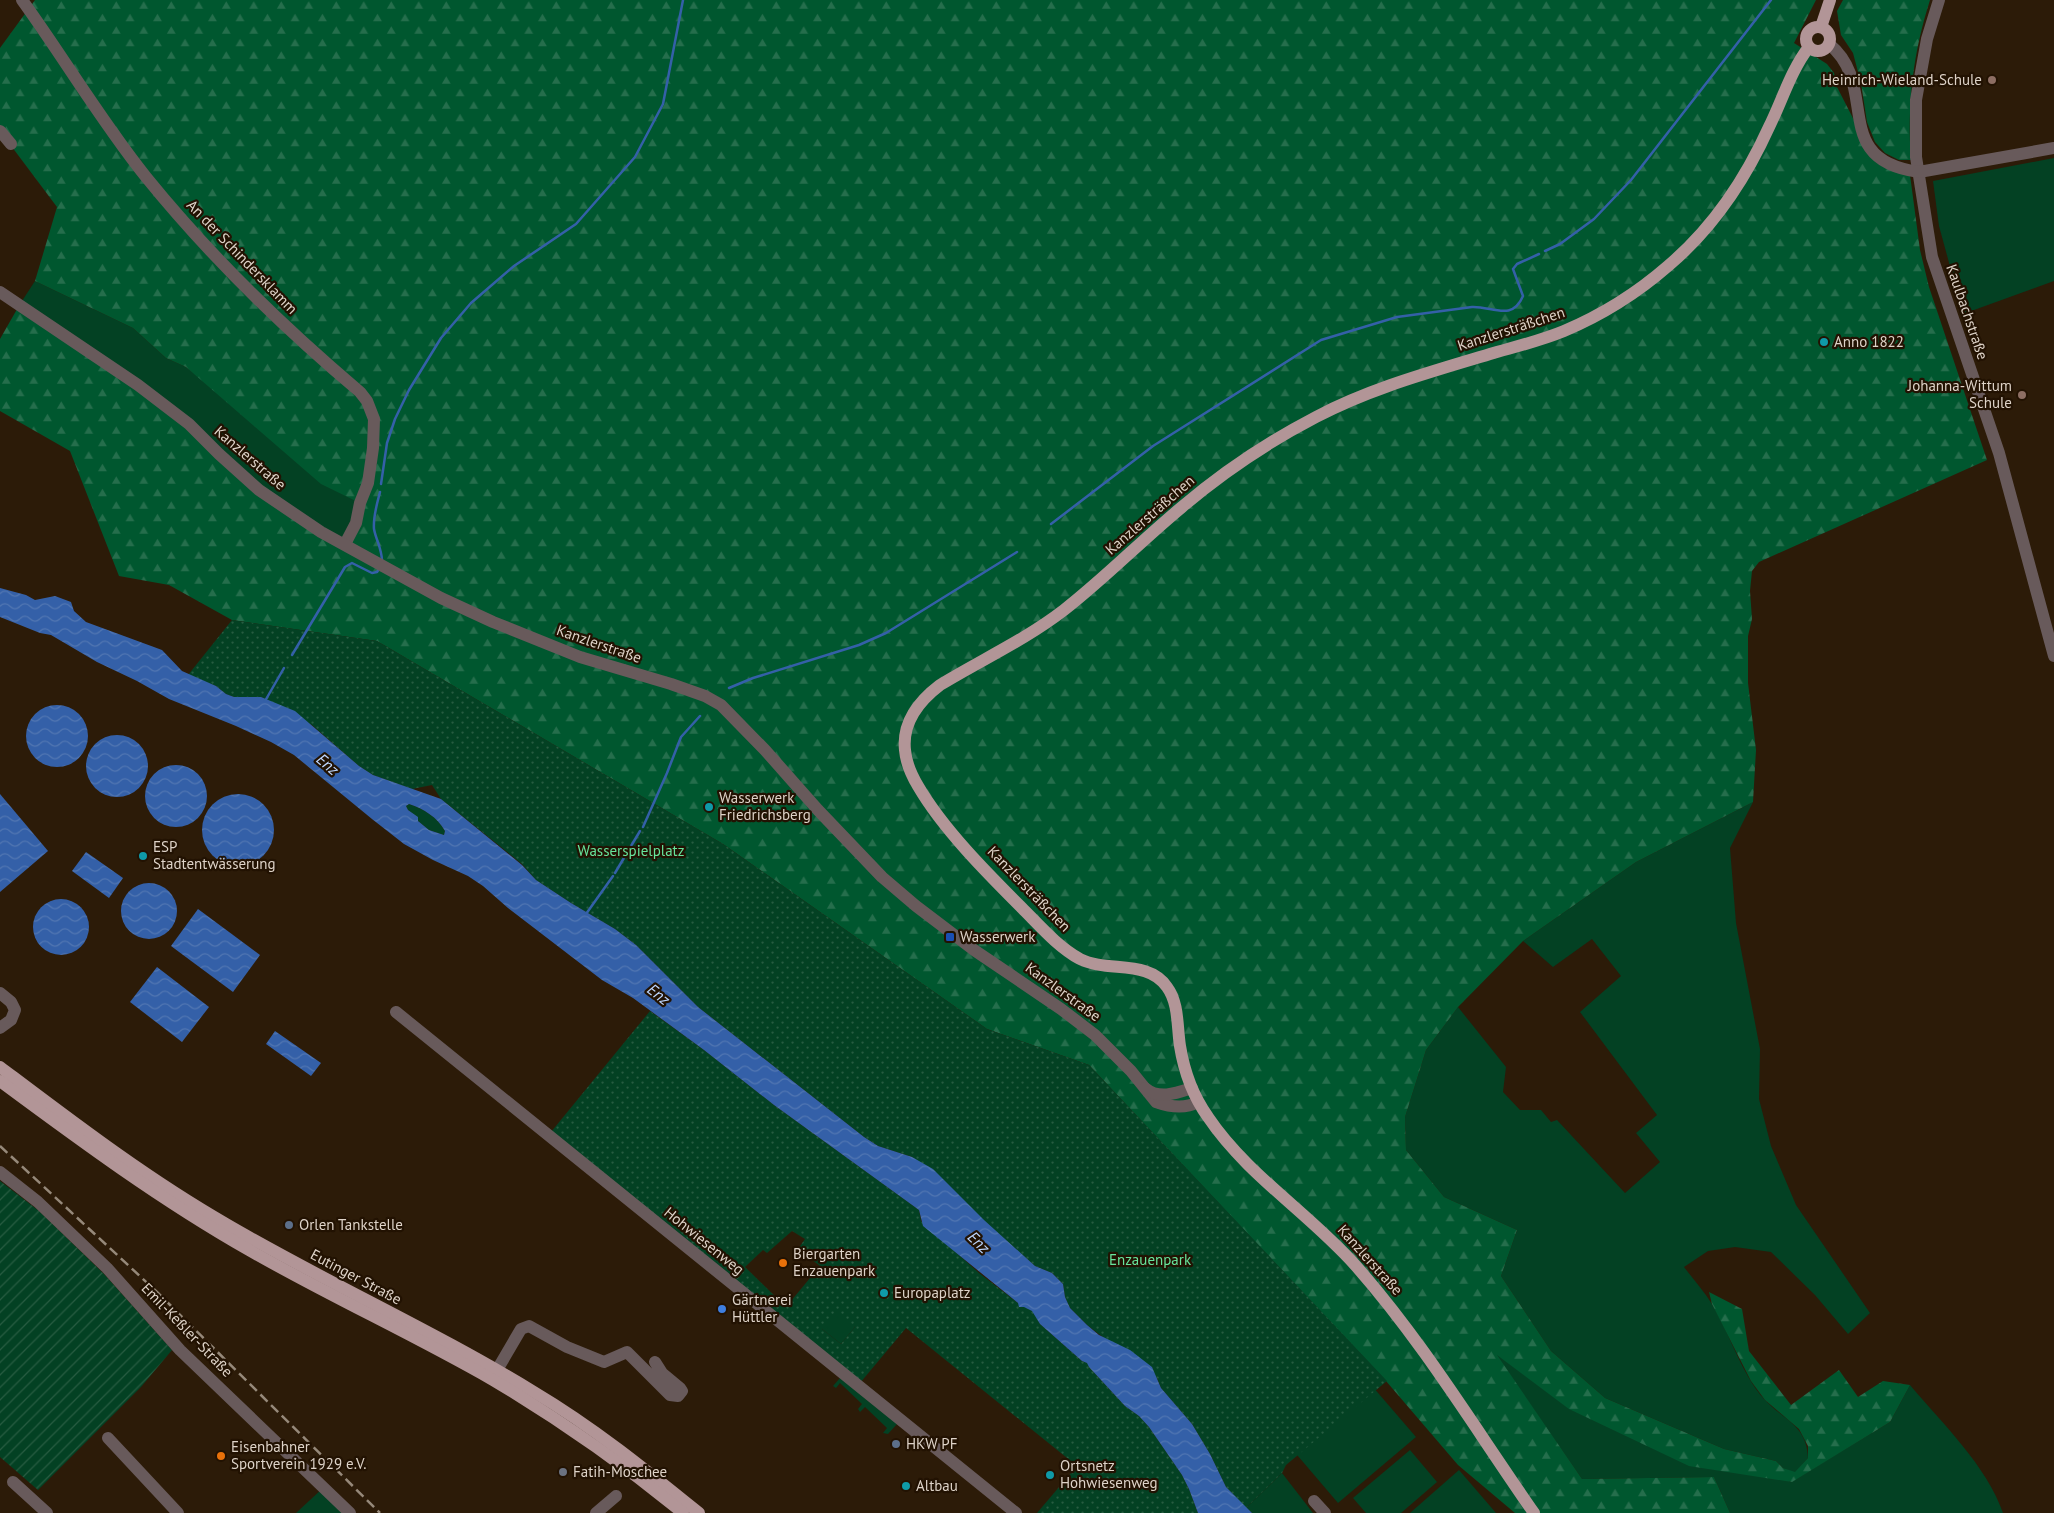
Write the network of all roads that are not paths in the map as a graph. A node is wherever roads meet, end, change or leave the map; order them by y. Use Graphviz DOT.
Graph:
graph roads {
  1 [pos="22,0"];
  2 [pos="1830,0"];
  3 [pos="1939,0"];
  4 [pos="1821,27"];
  5 [pos="1829,44"];
  6 [pos="1809,47"];
  7 [pos="0,131"];
  8 [pos="11,144"];
  9 [pos="2054,148"];
  10 [pos="1919,172"];
  11 [pos="0,292"];
  12 [pos="345,544"];
  13 [pos="2054,656"];
  14 [pos="0,993"];
  15 [pos="396,1012"];
  16 [pos="0,1028"];
  17 [pos="0,1067"];
  18 [pos="0,1081"];
  19 [pos="1141,1085"];
  20 [pos="1192,1088"];
  21 [pos="1198,1102"];
  22 [pos="0,1172"];
  23 [pos="654,1362"];
  24 [pos="497,1370"];
  25 [pos="108,1438"];
  26 [pos="13,1482"];
  27 [pos="616,1496"];
  28 [pos="1314,1501"];
  29 [pos="47,1513"];
  30 [pos="178,1513"];
  31 [pos="350,1513"];
  32 [pos="596,1513"];
  33 [pos="683,1513"];
  34 [pos="699,1513"];
  35 [pos="1016,1513"];
  36 [pos="1325,1513"];
  37 [pos="1534,1513"];
  1 -- 12 [label="street, An der Schindersklamm"];
  2 -- 4 [label="main road"];
  3 -- 10 [label="street, Kaulbachstraße"];
  4 -- 5 [label="main road"];
  4 -- 6 [label="main road"];
  5 -- 6 [label="main road"];
  5 -- 10 [label="street"];
  6 -- 20 [label="main road, Kanzlersträßchen"];
  7 -- 8 [label="street"];
  9 -- 10 [label="street"];
  10 -- 13 [label="street, Kaulbachstraße"];
  11 -- 12 [label="street, Kanzlerstraße"];
  12 -- 19 [label="street, Kanzlerstraße"];
  14 -- 16 [label="street"];
  15 -- 35 [label="street, Hohwiesenweg"];
  17 -- 24 [label="main road, Eutinger Straße"];
  18 -- 33 [label="main road, Eutinger Straße"];
  19 -- 20 [label="street, Kanzlerstraße"];
  19 -- 21 [label="street, Kanzlerstraße"];
  20 -- 21 [label="main road, Kanzlersträßchen"];
  21 -- 37 [label="main road, Kanzlerstraße"];
  22 -- 31 [label="street, Emil-Keßler-Straße"];
  23 -- 24 [label="street"];
  24 -- 34 [label="main road, Eutinger Straße"];
  25 -- 30 [label="street"];
  26 -- 29 [label="street"];
  27 -- 32 [label="street"];
  28 -- 36 [label="street"];
}
